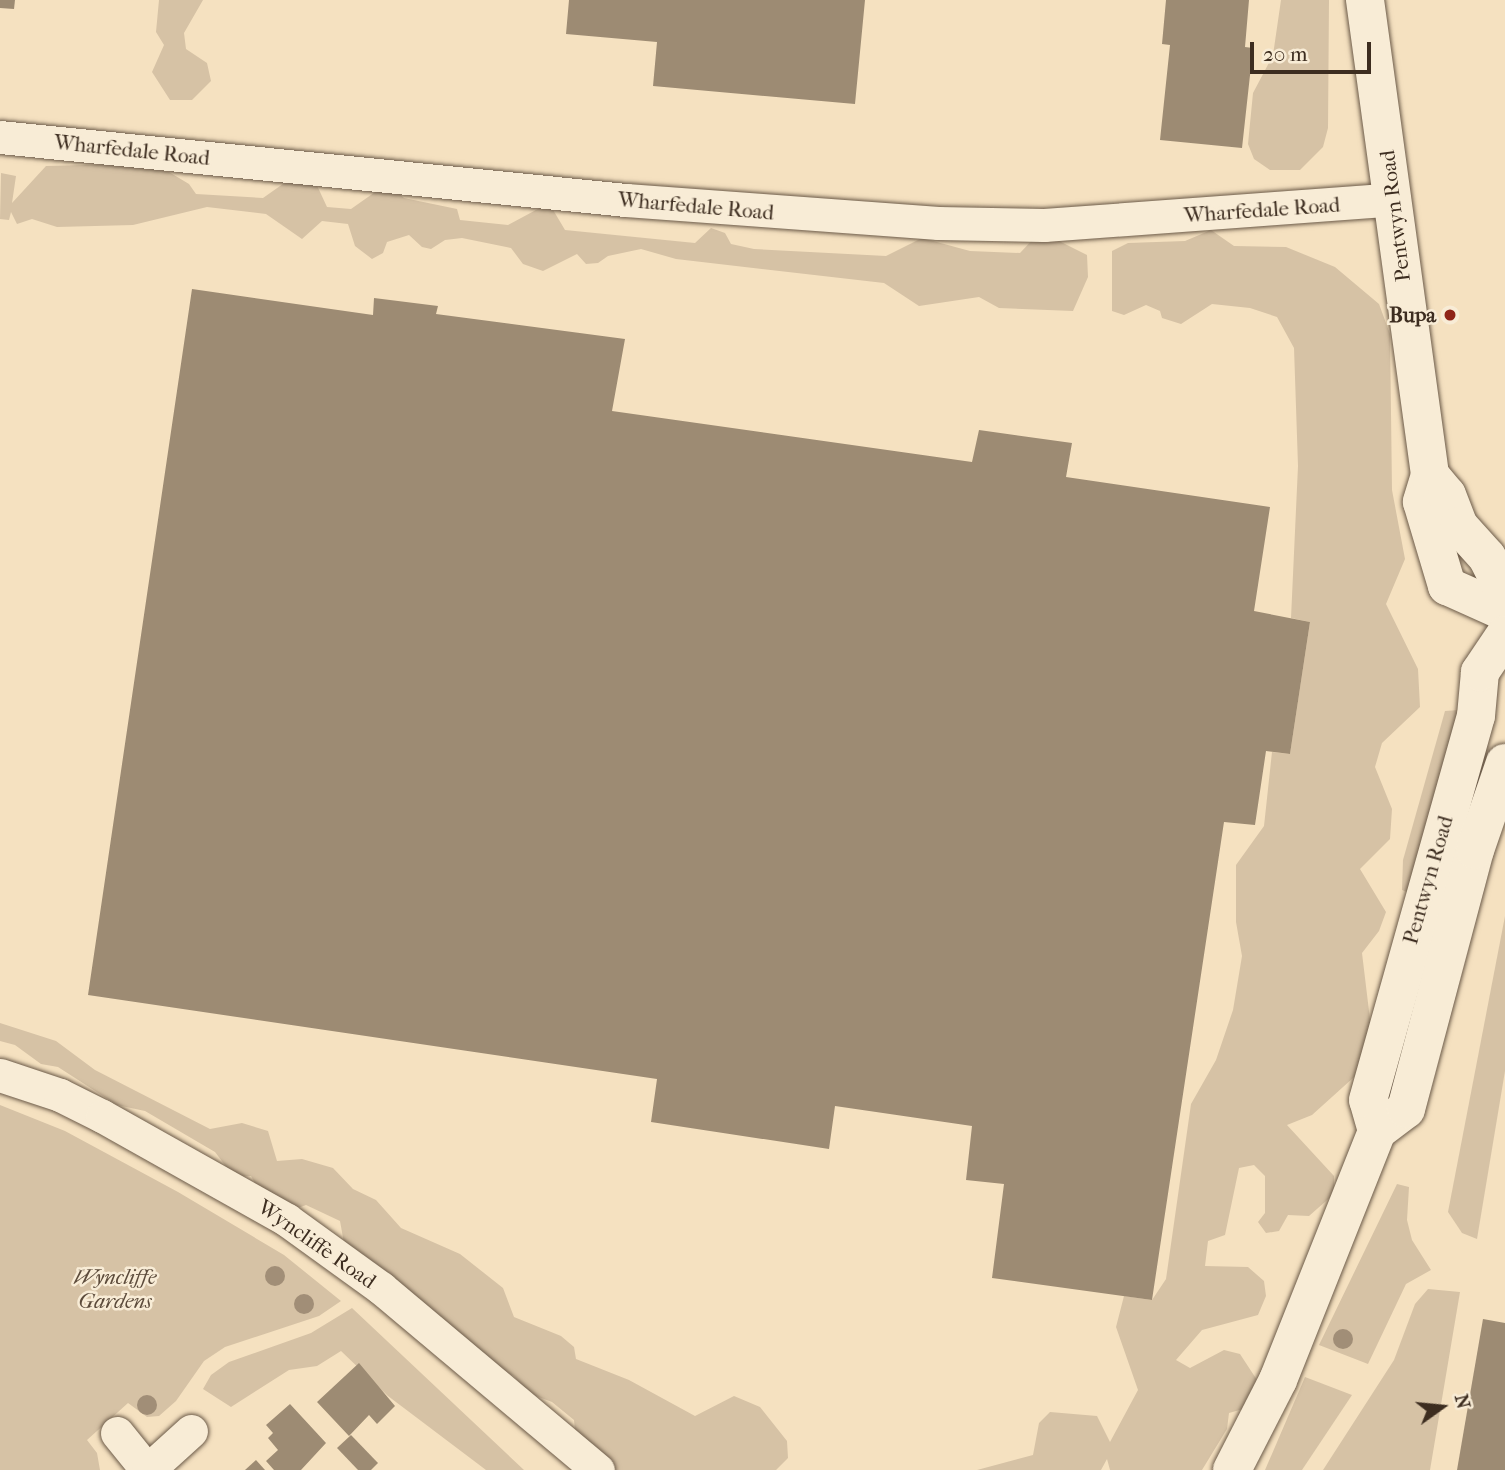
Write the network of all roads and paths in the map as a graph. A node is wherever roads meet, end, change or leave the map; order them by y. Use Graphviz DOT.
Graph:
graph roads {
  1 [pos="1364,0"];
  2 [pos="0,138"];
  3 [pos="1394,200"];
  4 [pos="1430,475"];
  5 [pos="1505,593"];
  6 [pos="1505,612"];
  7 [pos="1505,635"];
  8 [pos="1505,763"];
  9 [pos="0,1074"];
  10 [pos="1377,1131"];
  11 [pos="191,1431"];
  12 [pos="117,1433"];
  13 [pos="147,1470"];
  14 [pos="598,1470"];
  15 [pos="1232,1470"];
  1 -- 3 [label="street, Pentwyn Road"];
  2 -- 3 [label="street, Wharfedale Road"];
  3 -- 4 [label="street, Pentwyn Road"];
  4 -- 5 [label="street, Pentwyn Road"];
  4 -- 6 [label="street, Pentwyn Road"];
  7 -- 10 [label="street, Pentwyn Road"];
  8 -- 10 [label="street, Pentwyn Road"];
  9 -- 14 [label="street, Wyncliffe Road"];
  10 -- 15 [label="street"];
  11 -- 13 [label="street"];
  12 -- 13 [label="street"];
}
